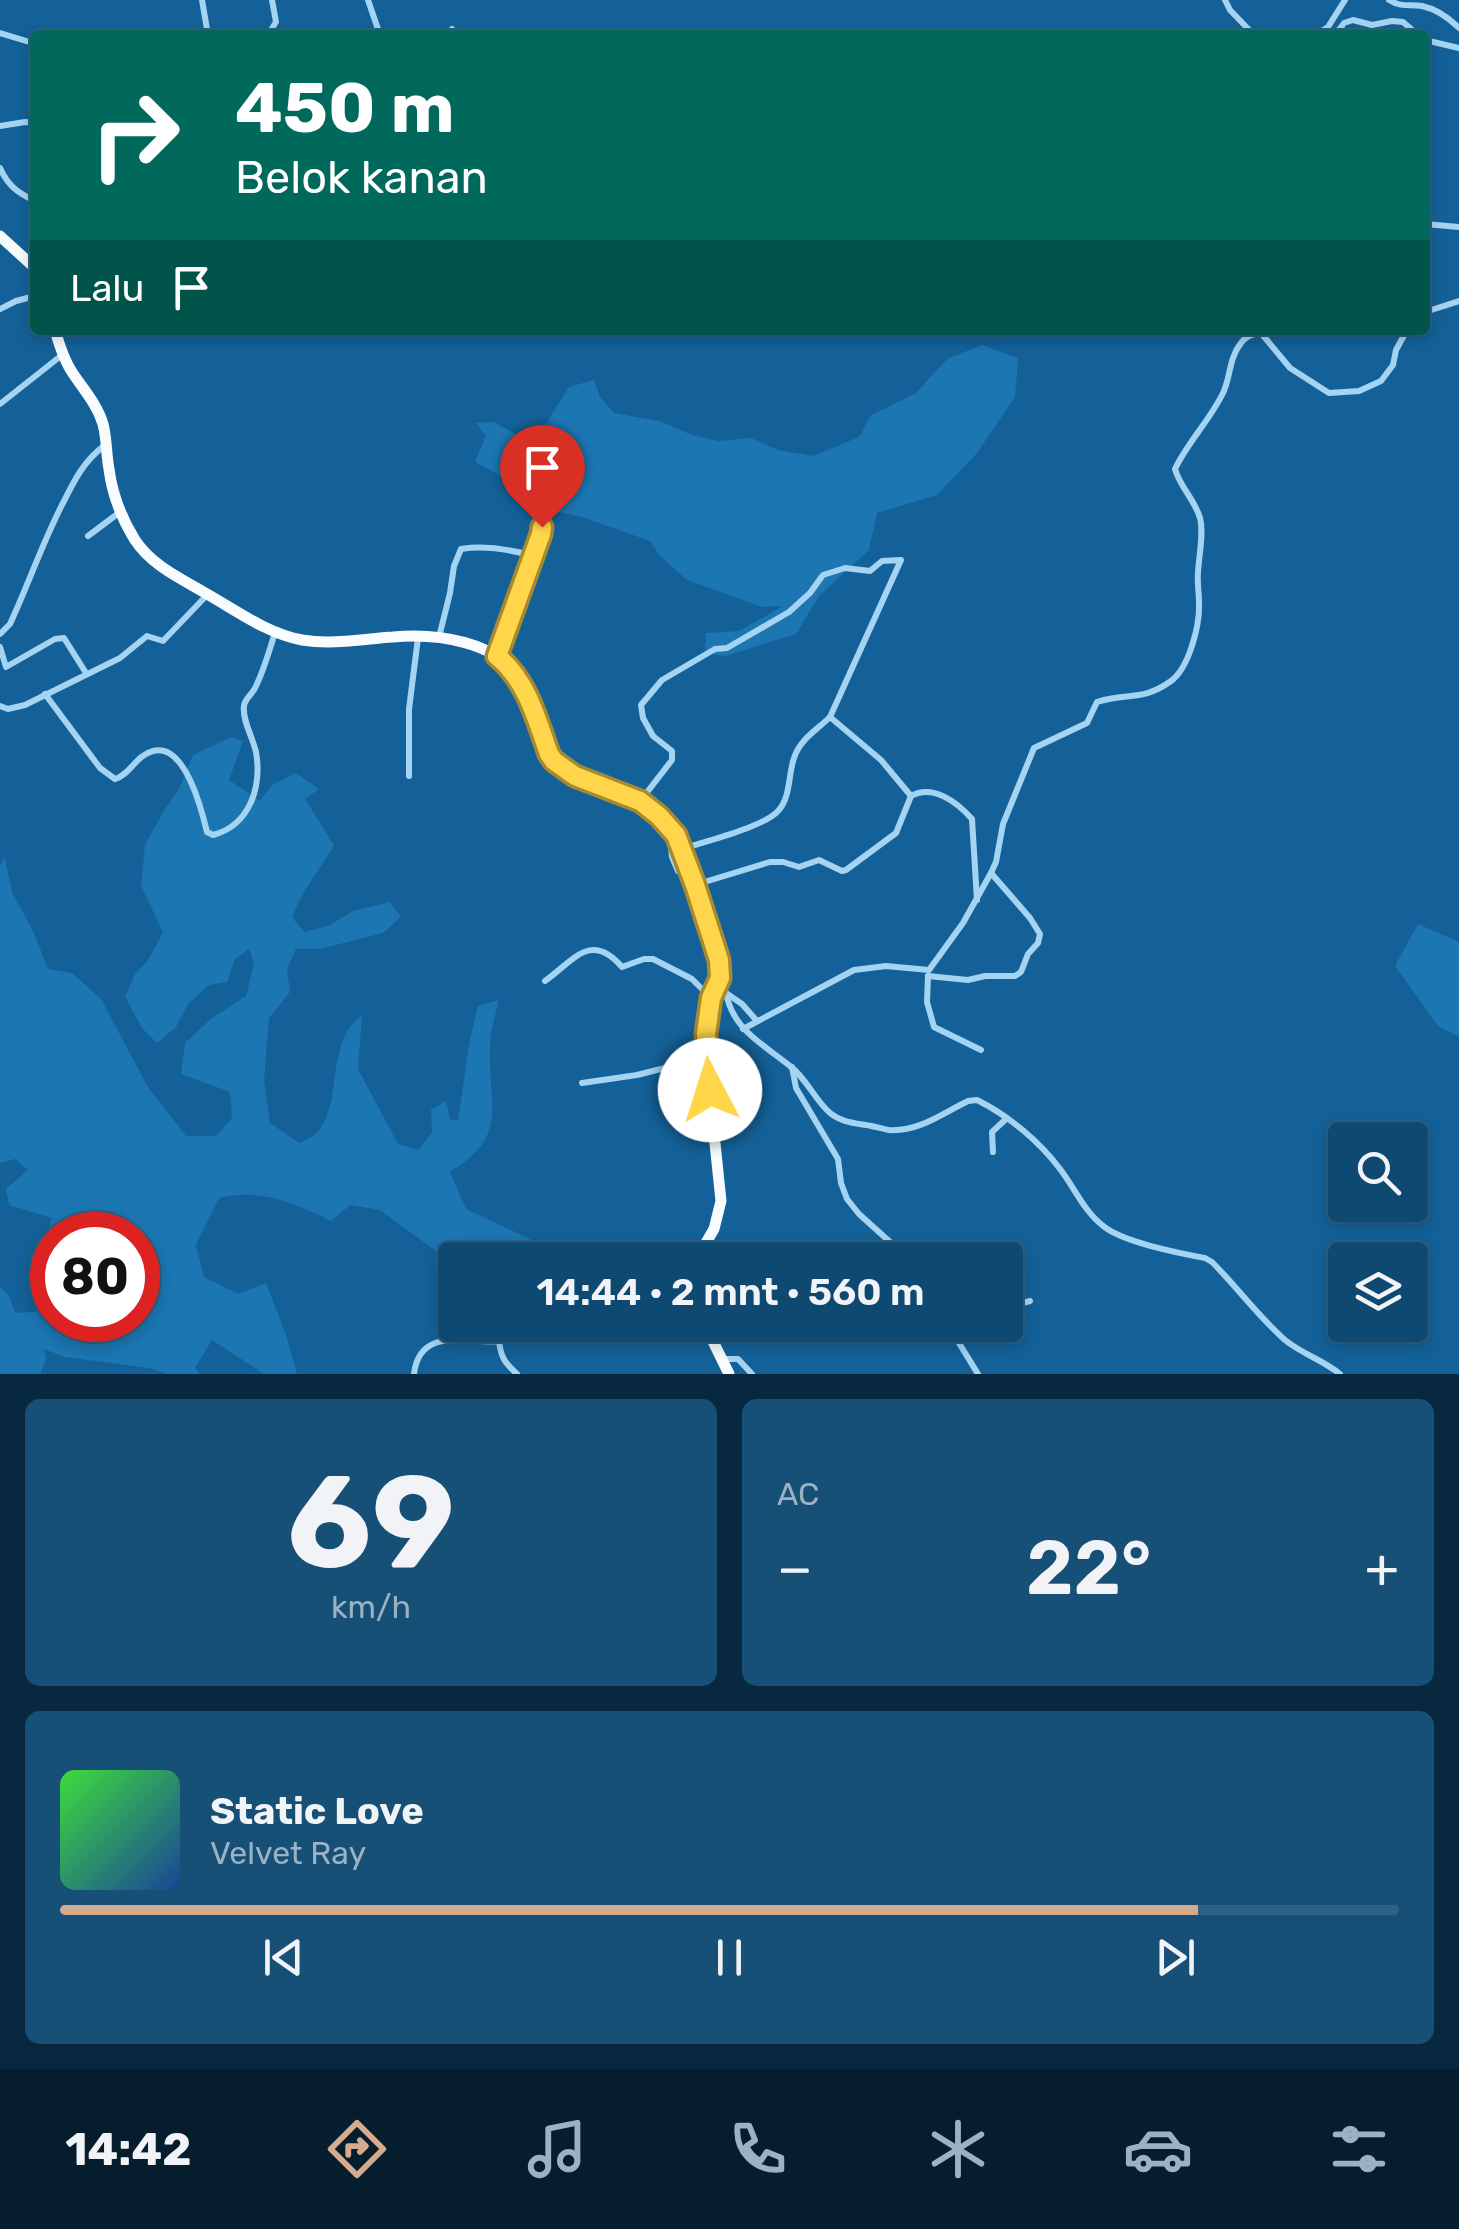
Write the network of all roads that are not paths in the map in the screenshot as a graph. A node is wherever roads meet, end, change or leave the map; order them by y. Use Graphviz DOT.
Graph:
graph roads {
  1 [pos="202,0"];
  2 [pos="272,0"];
  3 [pos="368,0"];
  4 [pos="1225,0"];
  5 [pos="1345,0"];
  6 [pos="1389,0"];
  7 [pos="1459,28"];
  8 [pos="207,30"];
  9 [pos="271,30"];
  10 [pos="378,30"];
  11 [pos="1249,30"];
  12 [pos="1323,30"];
  13 [pos="1340,30"];
  14 [pos="1413,30"];
  15 [pos="0,33"];
  16 [pos="1430,41"];
  17 [pos="30,42"];
  18 [pos="1459,48"];
  19 [pos="30,123"];
  20 [pos="0,126"];
  21 [pos="0,168"];
  22 [pos="30,199"];
  23 [pos="1430,224"];
  24 [pos="1459,227"];
  25 [pos="0,236"];
  26 [pos="30,263"];
  27 [pos="30,297"];
  28 [pos="1459,302"];
  29 [pos="0,309"];
  30 [pos="1430,311"];
  31 [pos="57,335"];
  32 [pos="1253,335"];
  33 [pos="1263,335"];
  34 [pos="1404,335"];
  35 [pos="64,354"];
  36 [pos="0,404"];
  37 [pos="107,444"];
  38 [pos="534,510"];
  39 [pos="121,512"];
  40 [pos="88,536"];
  41 [pos="533,556"];
  42 [pos="208,594"];
  43 [pos="276,632"];
  44 [pos="0,634"];
  45 [pos="418,636"];
  46 [pos="439,638"];
  47 [pos="0,647"];
  48 [pos="497,656"];
  49 [pos="86,673"];
  50 [pos="45,694"];
  51 [pos="0,706"];
  52 [pos="830,717"];
  53 [pos="408,776"];
  54 [pos="911,796"];
  55 [pos="640,801"];
  56 [pos="668,825"];
  57 [pos="682,849"];
  58 [pos="678,871"];
  59 [pos="991,874"];
  60 [pos="695,885"];
  61 [pos="976,901"];
  62 [pos="929,972"];
  63 [pos="720,978"];
  64 [pos="544,981"];
  65 [pos="726,993"];
  66 [pos="711,998"];
  67 [pos="757,1021"];
  68 [pos="743,1030"];
  69 [pos="981,1050"];
  70 [pos="706,1058"];
  71 [pos="792,1067"];
  72 [pos="582,1083"];
  73 [pos="1006,1119"];
  74 [pos="993,1152"];
  75 [pos="705,1242"];
  76 [pos="890,1242"];
  77 [pos="1030,1301"];
  78 [pos="1023,1303"];
  79 [pos="442,1342"];
  80 [pos="500,1342"];
  81 [pos="713,1342"];
  82 [pos="959,1342"];
  83 [pos="721,1360"];
  84 [pos="414,1374"];
  85 [pos="517,1374"];
  86 [pos="728,1374"];
  87 [pos="752,1374"];
  88 [pos="978,1374"];
  89 [pos="1340,1374"];
  1 -- 8 [label="street"];
  2 -- 9 [label="street"];
  3 -- 10 [label="street"];
  4 -- 11 [label="street"];
  5 -- 12 [label="street"];
  6 -- 7 [label="street"];
  13 -- 14 [label="street"];
  15 -- 17 [label="street"];
  16 -- 18 [label="street"];
  19 -- 20 [label="street"];
  21 -- 22 [label="street"];
  23 -- 24 [label="street"];
  25 -- 26 [label="highway"];
  27 -- 29 [label="street"];
  28 -- 30 [label="street"];
  31 -- 35 [label="highway"];
  32 -- 59 [label="street"];
  33 -- 34 [label="street"];
  35 -- 36 [label="street"];
  35 -- 37 [label="highway"];
  37 -- 39 [label="highway"];
  37 -- 44 [label="street"];
  38 -- 41 [label="street"];
  39 -- 40 [label="street"];
  39 -- 42 [label="highway"];
  41 -- 46 [label="street"];
  41 -- 48 [label="street"];
  42 -- 43 [label="highway"];
  42 -- 49 [label="street"];
  43 -- 45 [label="highway"];
  43 -- 50 [label="street"];
  45 -- 46 [label="highway"];
  45 -- 53 [label="street"];
  46 -- 48 [label="highway"];
  47 -- 49 [label="street"];
  48 -- 55 [label="highway"];
  49 -- 50 [label="street"];
  50 -- 51 [label="street"];
  52 -- 54 [label="street"];
  52 -- 55 [label="street"];
  52 -- 57 [label="street"];
  54 -- 60 [label="street"];
  54 -- 61 [label="street"];
  55 -- 56 [label="highway"];
  56 -- 57 [label="highway"];
  56 -- 58 [label="street"];
  57 -- 60 [label="highway"];
  59 -- 61 [label="street"];
  59 -- 62 [label="street"];
  60 -- 63 [label="highway"];
  61 -- 62 [label="street"];
  62 -- 67 [label="street"];
  62 -- 69 [label="street"];
  63 -- 65 [label="street"];
  63 -- 66 [label="highway"];
  64 -- 66 [label="street"];
  65 -- 67 [label="street"];
  65 -- 68 [label="street"];
  66 -- 70 [label="highway"];
  67 -- 68 [label="street"];
  68 -- 71 [label="street"];
  70 -- 72 [label="street"];
  70 -- 75 [label="highway"];
  71 -- 73 [label="street"];
  71 -- 76 [label="street"];
  73 -- 74 [label="street"];
  73 -- 89 [label="street"];
  77 -- 78 [label="street"];
  79 -- 84 [label="street"];
  80 -- 85 [label="street"];
  81 -- 83 [label="highway"];
  82 -- 88 [label="street"];
  83 -- 86 [label="highway"];
  83 -- 87 [label="street"];
}
